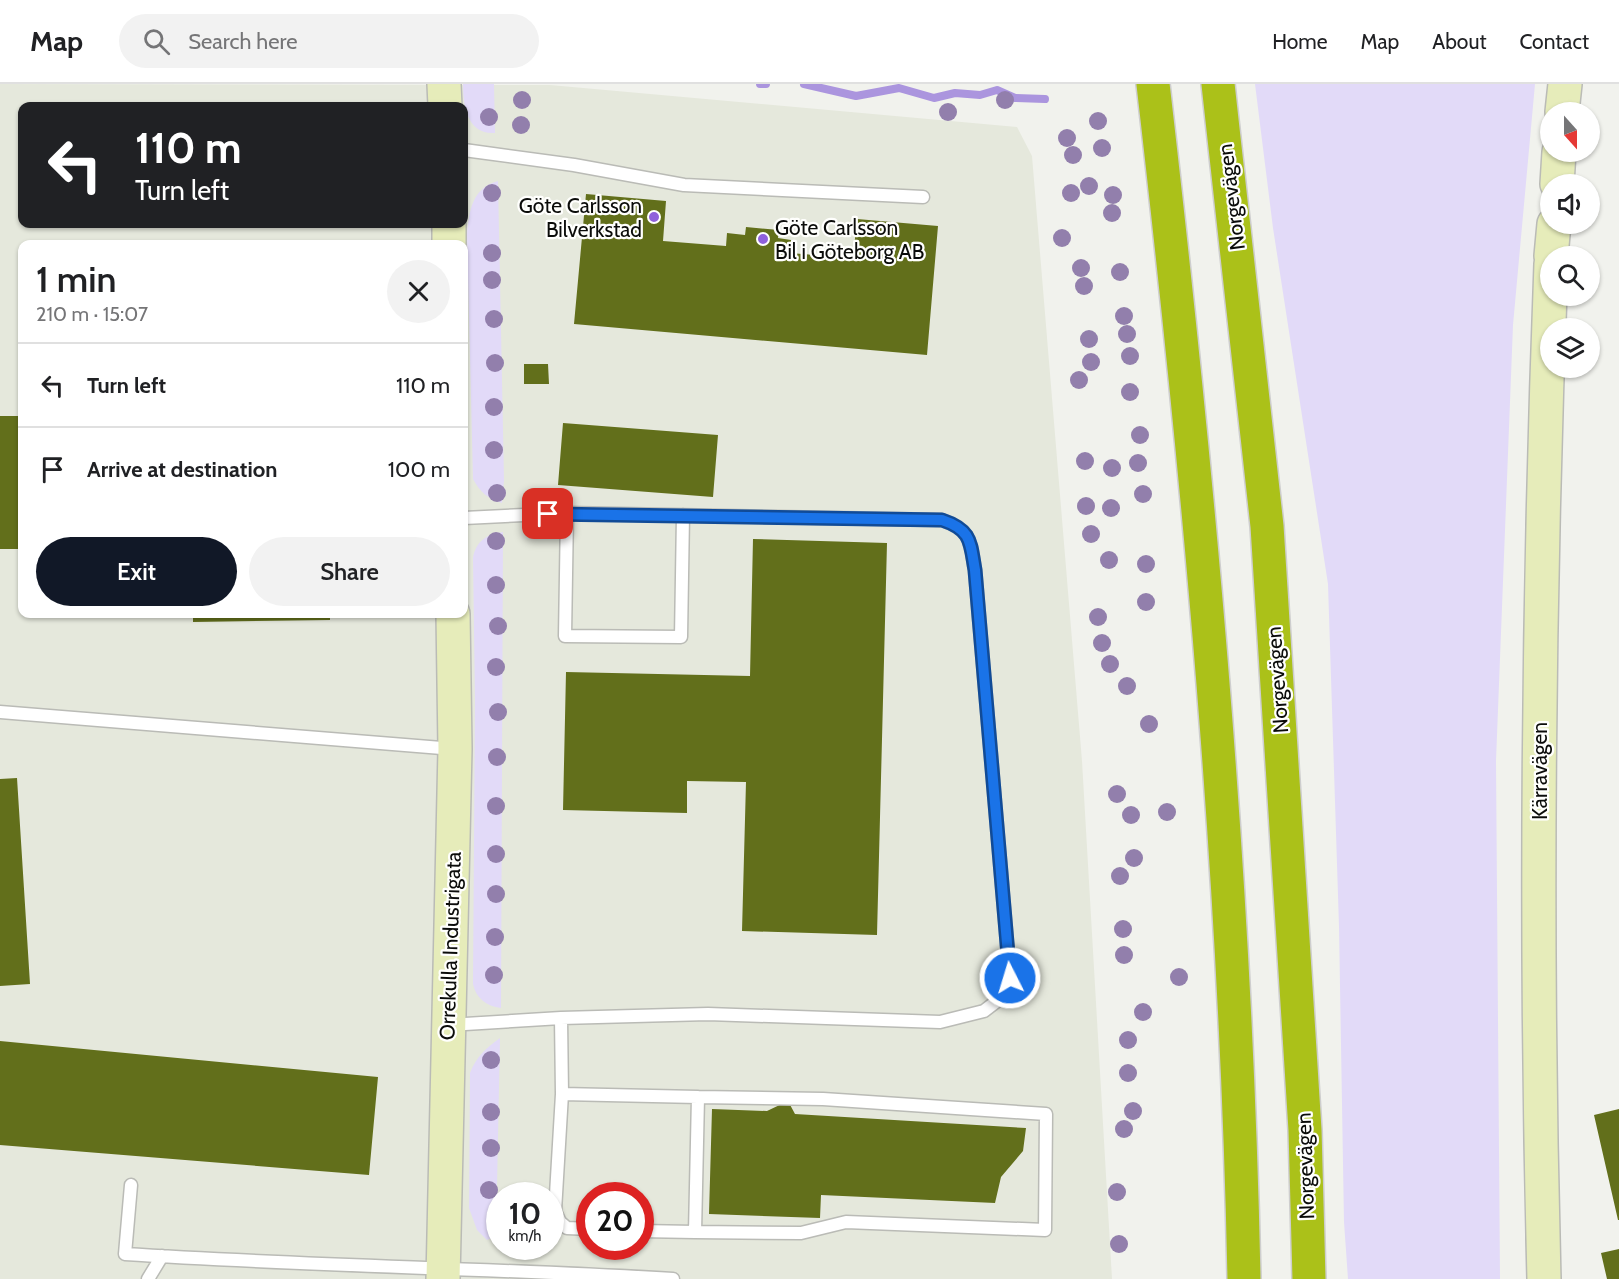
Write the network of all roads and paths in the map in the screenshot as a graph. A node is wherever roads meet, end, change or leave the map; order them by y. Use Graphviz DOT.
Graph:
graph roads {
  1 [pos="444,84"];
  2 [pos="1135,84"];
  3 [pos="1153,84"];
  4 [pos="1218,84"];
  5 [pos="1565,84"];
  6 [pos="446,102"];
  7 [pos="1563,102"];
  8 [pos="468,151"];
  9 [pos="923,197"];
  10 [pos="1172,249"];
  11 [pos="1549,306"];
  12 [pos="567,513"];
  13 [pos="683,515"];
  14 [pos="468,518"];
  15 [pos="453,618"];
  16 [pos="0,712"];
  17 [pos="455,749"];
  18 [pos="561,1018"];
  19 [pos="448,1025"];
  20 [pos="562,1094"];
  21 [pos="698,1096"];
  22 [pos="131,1185"];
  23 [pos="576,1228"];
  24 [pos="654,1231"];
  25 [pos="695,1232"];
  26 [pos="162,1256"];
  27 [pos="443,1274"];
  28 [pos="148,1279"];
  29 [pos="673,1279"];
  30 [pos="1244,1279"];
  31 [pos="1309,1279"];
  32 [pos="1544,1279"];
  1 -- 6 [label="street"];
  2 -- 10 [label="highway"];
  3 -- 10 [label="highway"];
  4 -- 31 [label="highway, Norgevägen"];
  5 -- 7 [label="street"];
  8 -- 9 [label="lane"];
  10 -- 30 [label="highway"];
  11 -- 32 [label="street, Kärravägen"];
  12 -- 13 [label="lane"];
  12 -- 13 [label="lane"];
  12 -- 14 [label="lane"];
  13 -- 18 [label="lane"];
  15 -- 17 [label="street, Orrekulla Industrigata"];
  16 -- 17 [label="lane"];
  17 -- 19 [label="street, Orrekulla Industrigata"];
  18 -- 19 [label="lane"];
  18 -- 20 [label="lane"];
  19 -- 27 [label="street, Orrekulla Industrigata"];
  20 -- 21 [label="lane"];
  20 -- 23 [label="lane"];
  21 -- 25 [label="lane"];
  21 -- 25 [label="lane"];
  22 -- 26 [label="lane"];
  24 -- 25 [label="lane"];
  26 -- 27 [label="lane"];
  26 -- 28 [label="lane"];
  27 -- 29 [label="lane"];
}
